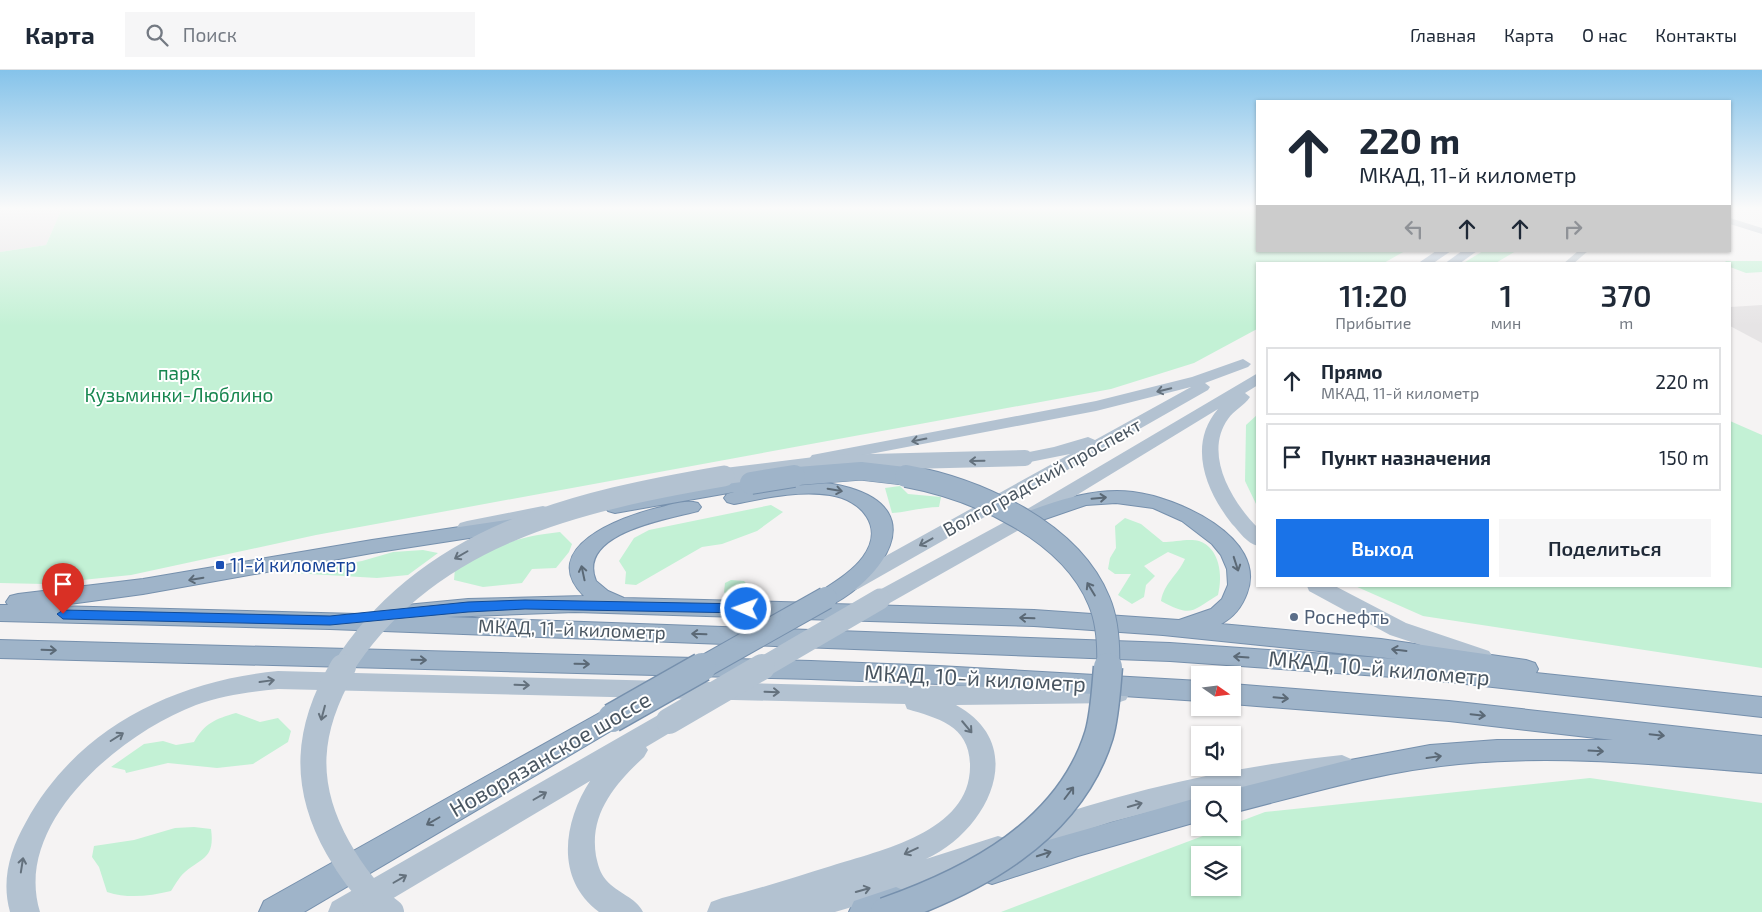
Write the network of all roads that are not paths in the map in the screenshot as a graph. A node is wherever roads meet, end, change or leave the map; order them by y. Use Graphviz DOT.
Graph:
graph roads {
  1 [pos="1443,252"];
  2 [pos="1469,252"];
  3 [pos="1583,252"];
  4 [pos="1426,262"];
  5 [pos="1453,262"];
  6 [pos="1570,262"];
  7 [pos="1250,360"];
  8 [pos="1256,379"];
  9 [pos="1256,385"];
  10 [pos="1118,434"];
  11 [pos="1019,522"];
  12 [pos="1256,538"];
  13 [pos="382,545"];
  14 [pos="1319,587"];
  15 [pos="826,598"];
  16 [pos="0,603"];
  17 [pos="634,605"];
  18 [pos="0,613"];
  19 [pos="330,621"];
  20 [pos="1162,627"];
  21 [pos="904,641"];
  22 [pos="0,648"];
  23 [pos="283,657"];
  24 [pos="1516,666"];
  25 [pos="810,670"];
  26 [pos="474,683"];
  27 [pos="1191,690"];
  28 [pos="1191,691"];
  29 [pos="1656,694"];
  30 [pos="856,695"];
  31 [pos="1241,695"];
  32 [pos="1762,707"];
  33 [pos="668,721"];
  34 [pos="1762,747"];
  35 [pos="1393,762"];
  36 [pos="1762,762"];
  37 [pos="1241,799"];
  38 [pos="1191,812"];
  39 [pos="314,890"];
  40 [pos="802,907"];
  41 [pos="25,912"];
  42 [pos="257,912"];
  43 [pos="275,912"];
  44 [pos="343,912"];
  45 [pos="391,912"];
  46 [pos="628,912"];
  47 [pos="722,912"];
  48 [pos="864,912"];
  49 [pos="885,912"];
  1 -- 4 [label="main road"];
  2 -- 5 [label="main road"];
  3 -- 6 [label="street"];
  7 -- 10 [label="main road, Волгоградский проспект"];
  7 -- 13 [label="main road, one-way"];
  8 -- 11 [label="main road, Волгоградский проспект"];
  9 -- 12 [label="main road"];
  10 -- 15 [label="main road, Волгоградский проспект, one-way"];
  10 -- 45 [label="main road, one-way, bridge"];
  11 -- 20 [label="highway, one-way"];
  11 -- 33 [label="main road, Волгоградский проспект, bridge"];
  13 -- 16 [label="highway, one-way"];
  49 -- 13 [label="highway, one-way, bridge"];
  14 -- 24 [label="main road"];
  17 -- 15 [label="highway, Новорязанское шоссе, one-way"];
  15 -- 39 [label="highway, Новорязанское шоссе, one-way, bridge"];
  17 -- 19 [label="highway"];
  20 -- 17 [label="highway, one-way"];
  18 -- 19 [label="highway, МКАД, 11-й километр"];
  21 -- 19 [label="highway, МКАД, 11-й километр, one-way"];
  24 -- 20 [label="highway, one-way"];
  29 -- 21 [label="highway, МКАД, 10-й километр, one-way"];
  22 -- 23 [label="highway, МКАД, 11-й километр, one-way"];
  23 -- 25 [label="highway, МКАД, 11-й километр, one-way"];
  23 -- 26 [label="main road"];
  24 -- 29 [label="highway"];
  25 -- 27 [label="highway, МКАД, 10-й километр"];
  26 -- 30 [label="main road, one-way"];
  41 -- 26 [label="main road, one-way"];
  28 -- 30 [label="main road"];
  29 -- 32 [label="highway, МКАД, 10-й километр"];
  30 -- 47 [label="main road, one-way"];
  31 -- 34 [label="highway, МКАД, 10-й километр, one-way"];
  44 -- 33 [label="main road, Новорязанское шоссе, one-way"];
  33 -- 46 [label="main road, Волгоградский проспект"];
  35 -- 36 [label="highway, one-way"];
  35 -- 37 [label="highway"];
  40 -- 35 [label="main road, one-way"];
  48 -- 38 [label="highway, one-way"];
  39 -- 42 [label="main road"];
  39 -- 43 [label="highway, Новорязанское шоссе"];
}
